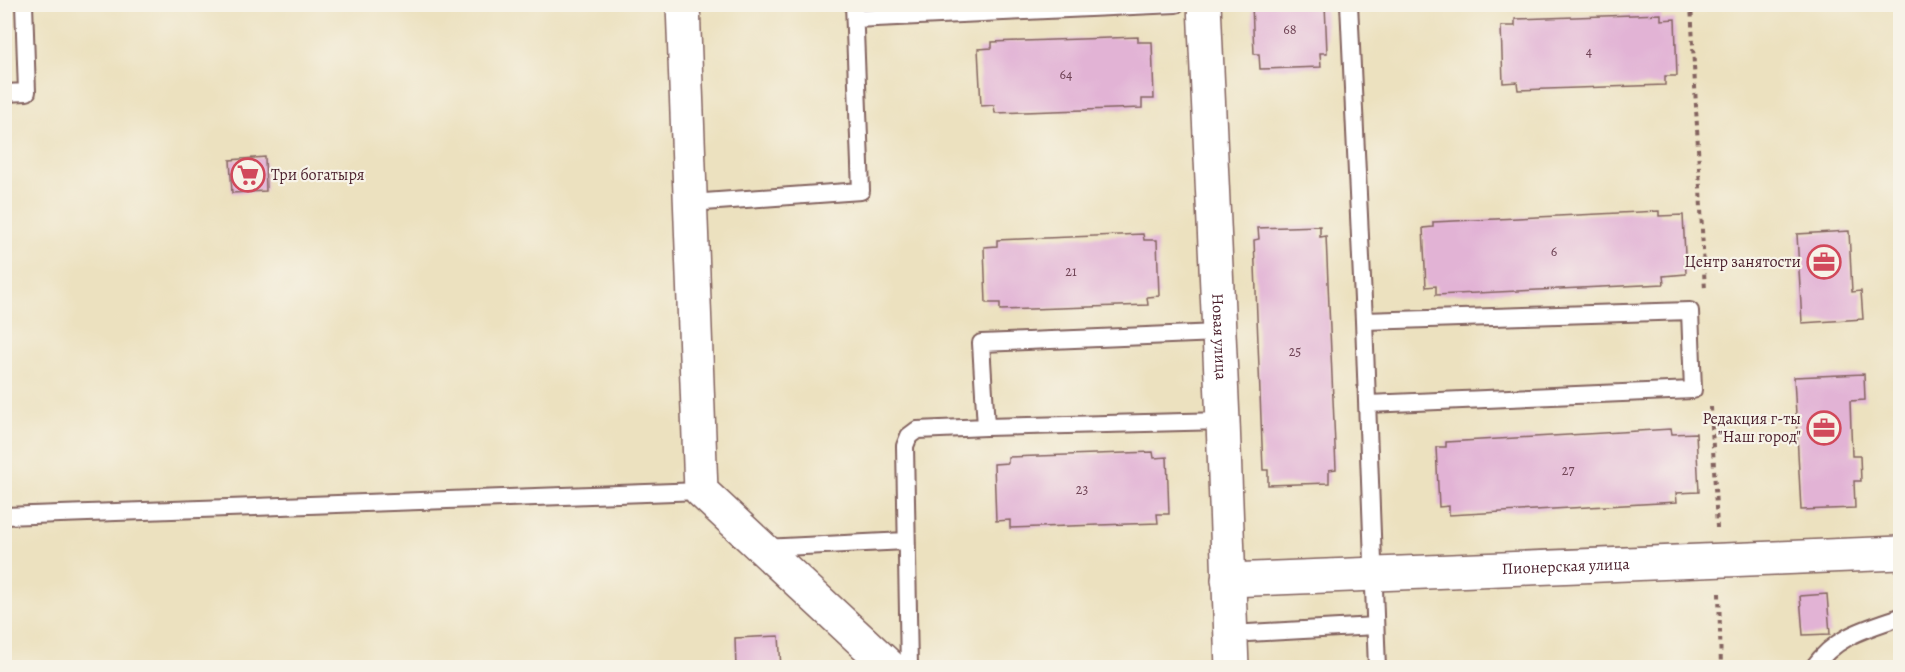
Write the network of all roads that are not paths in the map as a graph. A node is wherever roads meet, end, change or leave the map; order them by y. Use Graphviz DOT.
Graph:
graph roads {
  1 [pos="24,4"];
  2 [pos="683,4"];
  3 [pos="1176,4"];
  4 [pos="1204,4"];
  5 [pos="1349,4"];
  6 [pos="855,12"];
  7 [pos="4,93"];
  8 [pos="690,203"];
  9 [pos="1364,321"];
  10 [pos="1218,333"];
  11 [pos="1368,404"];
  12 [pos="1223,421"];
  13 [pos="986,427"];
  14 [pos="701,491"];
  15 [pos="4,516"];
  16 [pos="906,541"];
  17 [pos="763,548"];
  18 [pos="1900,553"];
  19 [pos="1374,575"];
  20 [pos="1228,580"];
  21 [pos="1900,617"];
  22 [pos="1375,627"];
  23 [pos="1230,633"];
  24 [pos="891,668"];
  25 [pos="909,668"];
  26 [pos="1232,668"];
  27 [pos="1377,668"];
  28 [pos="1813,668"];
  1 -- 7 [label="lane"];
  2 -- 8 [label="street"];
  3 -- 6 [label="lane"];
  4 -- 10 [label="street, Новая улица"];
  5 -- 9 [label="lane"];
  6 -- 8 [label="lane"];
  8 -- 14 [label="street"];
  9 -- 11 [label="lane"];
  9 -- 11 [label="lane"];
  10 -- 12 [label="street, Новая улица"];
  10 -- 13 [label="lane"];
  11 -- 19 [label="lane"];
  12 -- 13 [label="lane"];
  12 -- 20 [label="street, Новая улица"];
  13 -- 16 [label="lane"];
  14 -- 15 [label="lane"];
  14 -- 17 [label="street"];
  16 -- 17 [label="lane"];
  16 -- 25 [label="lane"];
  17 -- 24 [label="street"];
  18 -- 19 [label="street, Пионерская улица"];
  19 -- 20 [label="street, Пионерская улица"];
  19 -- 22 [label="lane"];
  20 -- 23 [label="street, Новая улица"];
  21 -- 28 [label="lane"];
  22 -- 23 [label="lane"];
  22 -- 27 [label="lane"];
  23 -- 26 [label="street, Новая улица"];
}
